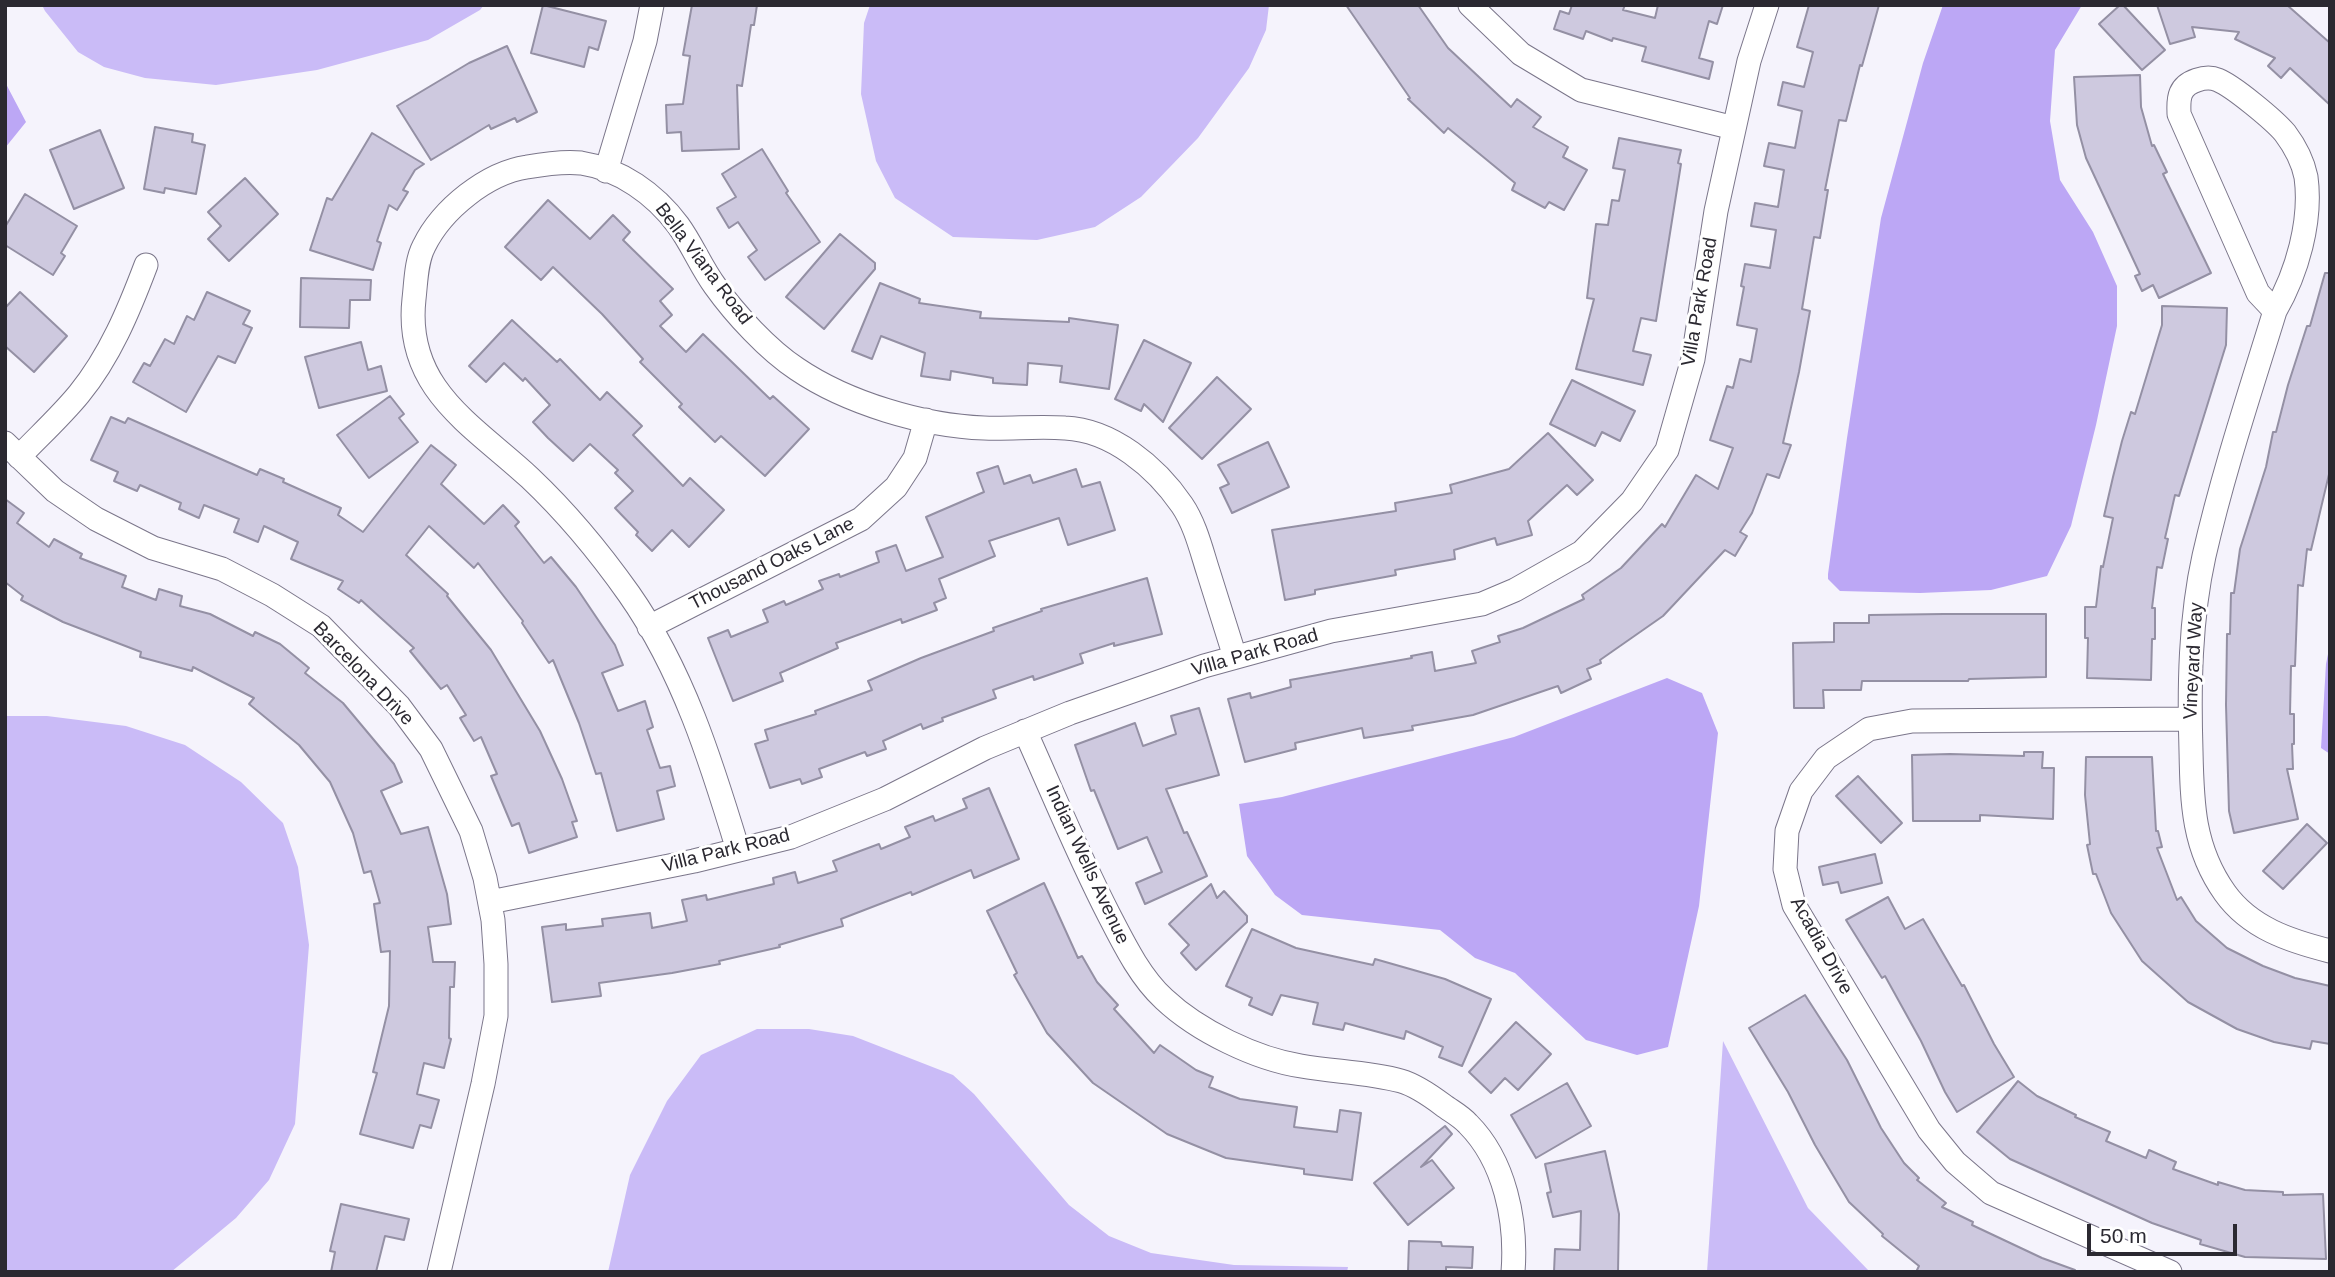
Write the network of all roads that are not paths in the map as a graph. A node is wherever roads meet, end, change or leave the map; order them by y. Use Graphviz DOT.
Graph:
graph roads {
  1 [pos="652,5"];
  2 [pos="1470,5"];
  3 [pos="1767,5"];
  4 [pos="1734,128"];
  5 [pos="606,171"];
  6 [pos="146,265"];
  7 [pos="2275,311"];
  8 [pos="926,420"];
  9 [pos="12,450"];
  10 [pos="649,626"];
  11 [pos="1235,657"];
  12 [pos="2190,719"];
  13 [pos="1026,731"];
  14 [pos="738,850"];
  15 [pos="490,902"];
  16 [pos="2330,951"];
  17 [pos="439,1272"];
  18 [pos="1513,1272"];
  19 [pos="2170,1272"];
  1 -- 5 [label="street"];
  2 -- 4 [label="street"];
  3 -- 4 [label="street, Villa Park Road"];
  4 -- 11 [label="street, Villa Park Road"];
  5 -- 8 [label="street, Bella Viana Road"];
  5 -- 10 [label="street, Bella Viana Road"];
  6 -- 9 [label="street"];
  7 -- 7 [label="street, Vineyard Way"];
  7 -- 12 [label="street, Vineyard Way"];
  8 -- 10 [label="street, Thousand Oaks Lane"];
  8 -- 11 [label="street, Bella Viana Road"];
  9 -- 15 [label="street, Barcelona Drive"];
  10 -- 14 [label="street, Bella Viana Road"];
  11 -- 13 [label="street, Villa Park Road"];
  12 -- 16 [label="street, Vineyard Way"];
  12 -- 19 [label="street, Acadia Drive"];
  13 -- 14 [label="street, Villa Park Road"];
  13 -- 18 [label="street, Indian Wells Avenue"];
  14 -- 15 [label="street, Villa Park Road"];
  15 -- 17 [label="street, Barcelona Drive"];
}
